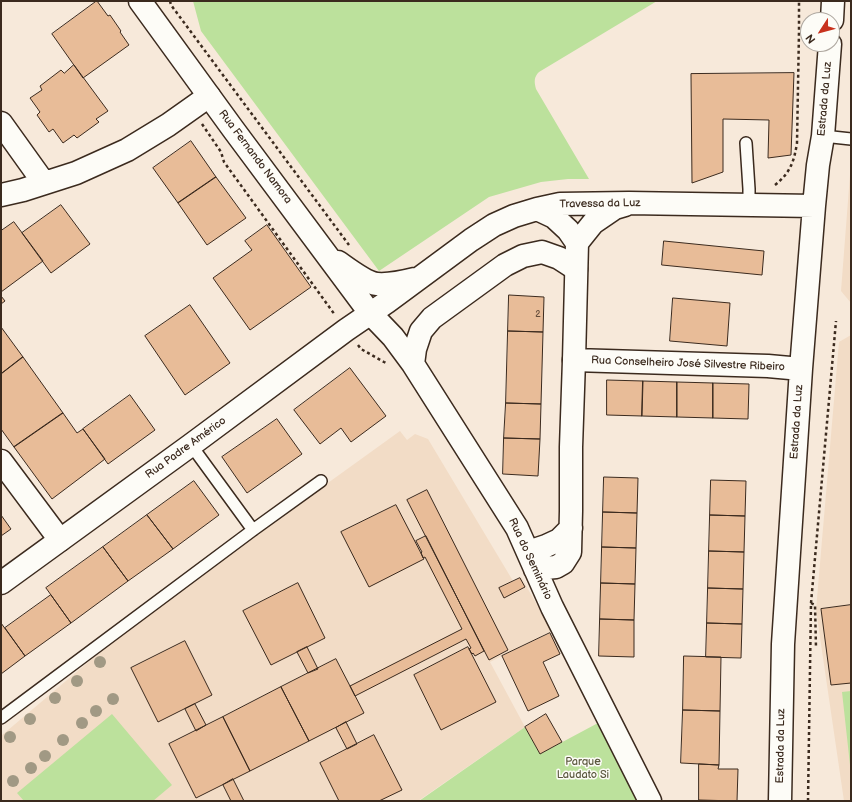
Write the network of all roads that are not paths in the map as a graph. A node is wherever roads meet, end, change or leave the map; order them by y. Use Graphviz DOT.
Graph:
graph roads {
  1 [pos="140,1"];
  2 [pos="833,1"];
  3 [pos="832,12"];
  4 [pos="829,52"];
  5 [pos="209,96"];
  6 [pos="1,123"];
  7 [pos="823,136"];
  8 [pos="851,139"];
  9 [pos="746,143"];
  10 [pos="44,183"];
  11 [pos="1,195"];
  12 [pos="749,196"];
  13 [pos="629,203"];
  14 [pos="814,206"];
  15 [pos="537,209"];
  16 [pos="577,243"];
  17 [pos="326,253"];
  18 [pos="576,269"];
  19 [pos="420,277"];
  20 [pos="370,313"];
  21 [pos="574,360"];
  22 [pos="413,364"];
  23 [pos="801,369"];
  24 [pos="190,445"];
  25 [pos="1,461"];
  26 [pos="321,481"];
  27 [pos="253,530"];
  28 [pos="60,540"];
  29 [pos="531,560"];
  30 [pos="1,583"];
  31 [pos="1,718"];
  32 [pos="650,801"];
  33 [pos="780,801"];
  1 -- 5 [label="street, Rua Fernando Namora"];
  2 -- 3 [label="street"];
  4 -- 7 [label="street, Estrada da Luz"];
  5 -- 10 [label="street"];
  5 -- 17 [label="street, Rua Fernando Namora"];
  6 -- 10 [label="street"];
  7 -- 8 [label="lane"];
  7 -- 14 [label="street, Estrada da Luz"];
  9 -- 12 [label="lane"];
  10 -- 11 [label="street"];
  12 -- 13 [label="street, Travessa da Luz"];
  12 -- 14 [label="street, Travessa da Luz"];
  13 -- 15 [label="street, Travessa da Luz"];
  13 -- 16 [label="street"];
  14 -- 23 [label="street, Estrada da Luz"];
  15 -- 16 [label="street"];
  15 -- 19 [label="street, Travessa da Luz"];
  16 -- 18 [label="street"];
  17 -- 19 [label="street"];
  17 -- 20 [label="street, Rua Fernando Namora"];
  18 -- 21 [label="street"];
  18 -- 22 [label="street"];
  19 -- 20 [label="street, Travessa da Luz"];
  20 -- 22 [label="street, Rua do Seminário"];
  20 -- 24 [label="street, Rua Padre Américo"];
  21 -- 23 [label="street, Rua Conselheiro José Silvestre Ribeiro"];
  21 -- 29 [label="street"];
  22 -- 29 [label="street, Rua do Seminário"];
  23 -- 33 [label="street, Estrada da Luz"];
  24 -- 27 [label="lane"];
  24 -- 28 [label="street, Rua Padre Américo"];
  25 -- 28 [label="street"];
  26 -- 27 [label="lane"];
  27 -- 31 [label="lane"];
  28 -- 30 [label="street, Rua Padre Américo"];
  29 -- 32 [label="street, Rua do Seminário"];
}
